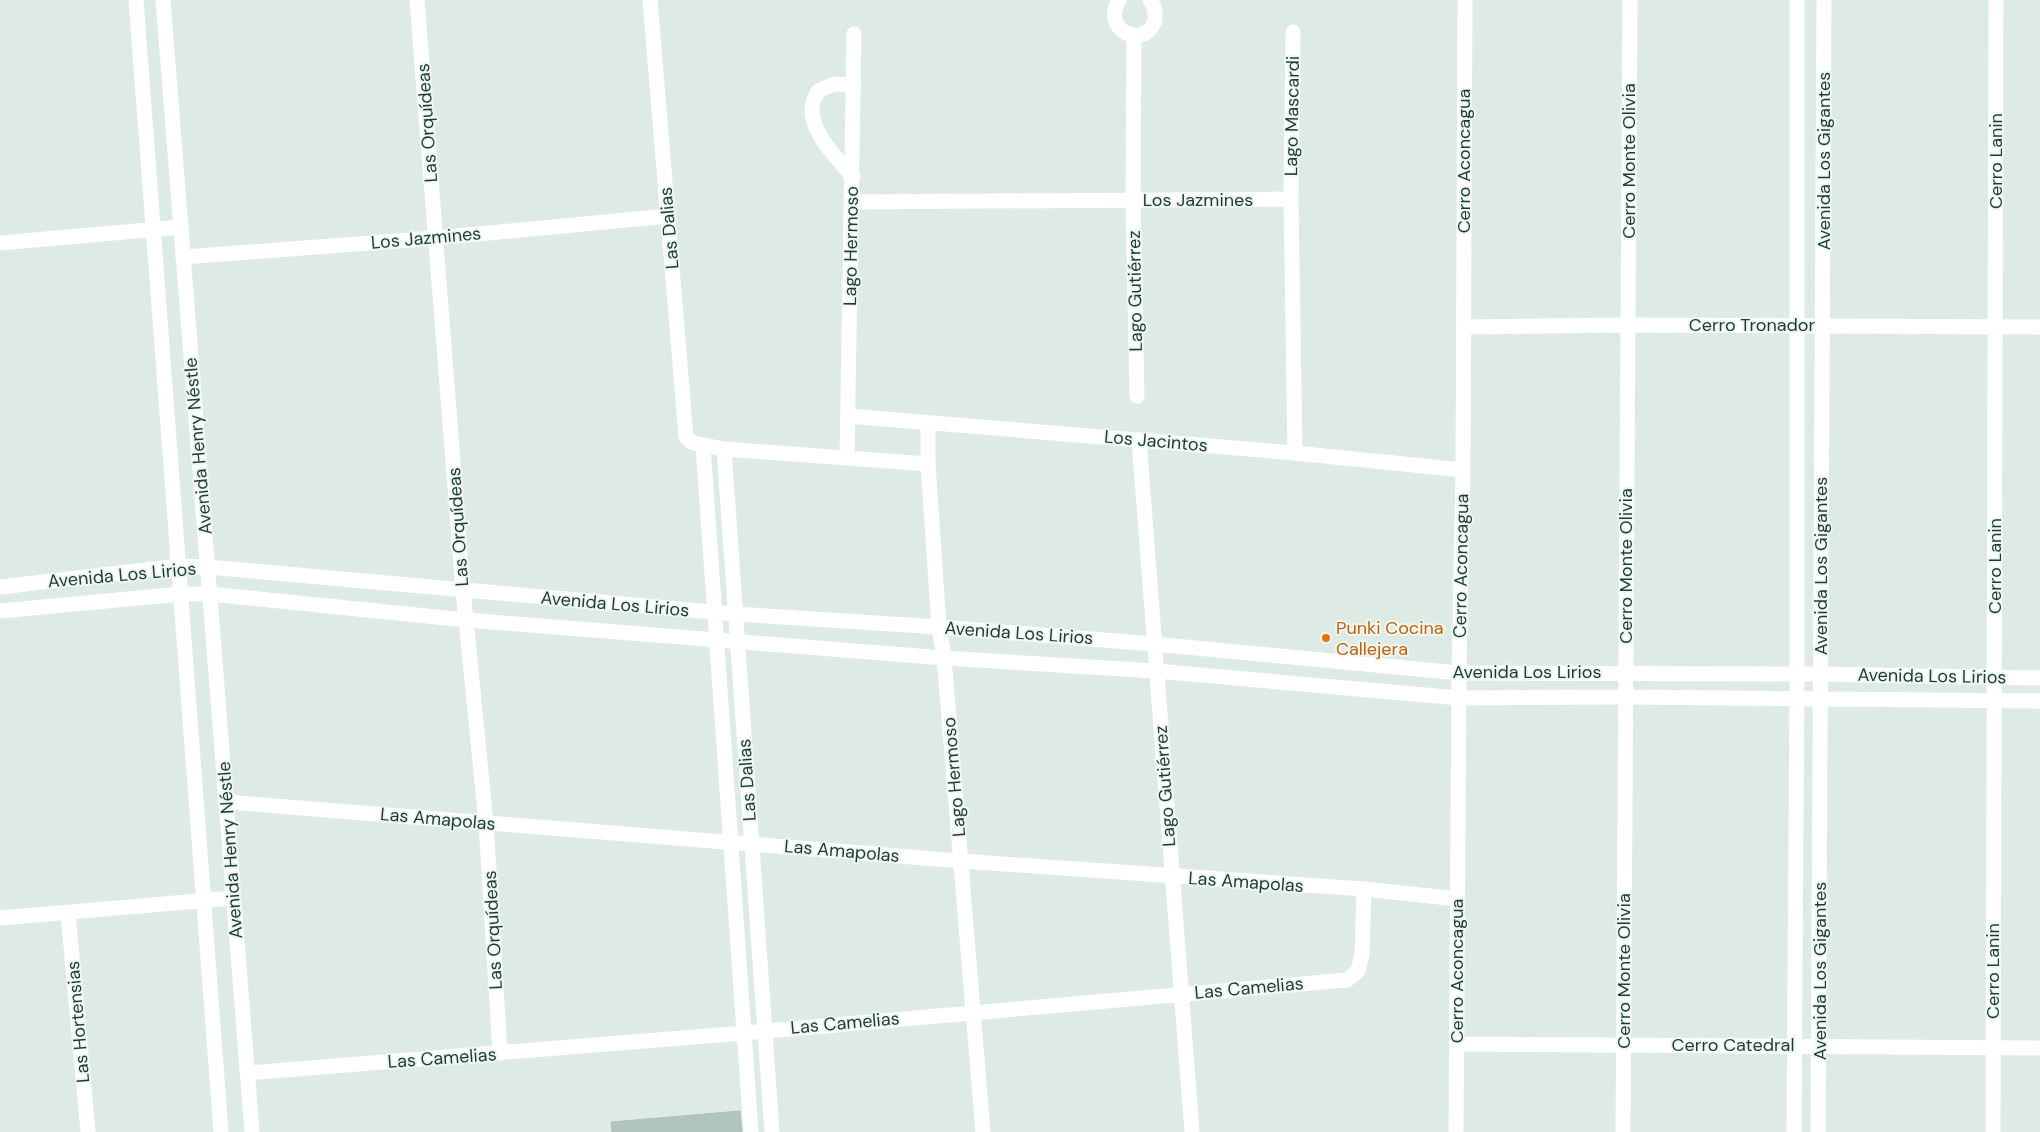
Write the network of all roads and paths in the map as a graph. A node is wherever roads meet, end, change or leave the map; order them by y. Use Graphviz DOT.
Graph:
graph roads {
  1 [pos="136,0"];
  2 [pos="163,0"];
  3 [pos="417,0"];
  4 [pos="650,0"];
  5 [pos="1119,0"];
  6 [pos="1150,0"];
  7 [pos="1465,0"];
  8 [pos="1630,0"];
  9 [pos="1797,0"];
  10 [pos="1824,0"];
  11 [pos="1996,0"];
  12 [pos="1293,32"];
  13 [pos="854,34"];
  14 [pos="1134,35"];
  15 [pos="854,85"];
  16 [pos="852,177"];
  17 [pos="1133,200"];
  18 [pos="1291,200"];
  19 [pos="852,202"];
  20 [pos="668,216"];
  21 [pos="180,227"];
  22 [pos="154,230"];
  23 [pos="436,238"];
  24 [pos="0,244"];
  25 [pos="183,257"];
  26 [pos="1628,324"];
  27 [pos="1798,325"];
  28 [pos="1823,325"];
  29 [pos="1464,327"];
  30 [pos="2040,327"];
  31 [pos="1996,328"];
  32 [pos="1137,396"];
  33 [pos="848,416"];
  34 [pos="928,423"];
  35 [pos="1139,440"];
  36 [pos="703,446"];
  37 [pos="724,450"];
  38 [pos="1295,453"];
  39 [pos="847,457"];
  40 [pos="928,464"];
  41 [pos="1464,470"];
  42 [pos="179,566"];
  43 [pos="208,567"];
  44 [pos="0,587"];
  45 [pos="463,590"];
  46 [pos="181,594"];
  47 [pos="210,594"];
  48 [pos="0,611"];
  49 [pos="715,612"];
  50 [pos="736,614"];
  51 [pos="466,620"];
  52 [pos="939,627"];
  53 [pos="716,639"];
  54 [pos="737,641"];
  55 [pos="1154,644"];
  56 [pos="944,658"];
  57 [pos="1156,671"];
  58 [pos="1459,673"];
  59 [pos="1626,673"];
  60 [pos="1797,674"];
  61 [pos="1821,674"];
  62 [pos="1995,677"];
  63 [pos="2040,678"];
  64 [pos="1626,697"];
  65 [pos="1459,698"];
  66 [pos="1797,698"];
  67 [pos="1821,698"];
  68 [pos="1994,701"];
  69 [pos="2040,701"];
  70 [pos="227,802"];
  71 [pos="486,823"];
  72 [pos="731,842"];
  73 [pos="752,843"];
  74 [pos="961,861"];
  75 [pos="1172,877"];
  76 [pos="1364,890"];
  77 [pos="233,898"];
  78 [pos="1458,899"];
  79 [pos="204,900"];
  80 [pos="68,913"];
  81 [pos="0,918"];
  82 [pos="1180,993"];
  83 [pos="974,1012"];
  84 [pos="765,1031"];
  85 [pos="744,1032"];
  86 [pos="1457,1044"];
  87 [pos="1623,1044"];
  88 [pos="1795,1045"];
  89 [pos="1820,1046"];
  90 [pos="1993,1048"];
  91 [pos="2040,1048"];
  92 [pos="500,1053"];
  93 [pos="247,1073"];
  94 [pos="88,1132"];
  95 [pos="222,1132"];
  96 [pos="252,1132"];
  97 [pos="751,1132"];
  98 [pos="772,1132"];
  99 [pos="983,1132"];
  100 [pos="1192,1132"];
  101 [pos="1456,1132"];
  102 [pos="1623,1132"];
  103 [pos="1794,1132"];
  104 [pos="1818,1132"];
  105 [pos="1993,1132"];
  1 -- 22 [label="street, Avenida Henry Néstle"];
  2 -- 21 [label="street, Avenida Henry Néstle"];
  3 -- 23 [label="street, Las Orquídeas"];
  4 -- 20 [label="street, Las Dalias"];
  5 -- 14 [label="street"];
  6 -- 14 [label="street"];
  7 -- 29 [label="street, Cerro Aconcagua"];
  8 -- 26 [label="street, Cerro Monte Olivia"];
  9 -- 27 [label="street, Avenida Los Gigantes"];
  10 -- 28 [label="street, Avenida Los Gigantes"];
  11 -- 31 [label="street, Cerro Lanin"];
  12 -- 18 [label="street, Lago Mascardi"];
  13 -- 15 [label="street, Lago Hermoso"];
  14 -- 17 [label="street, Lago Gutiérrez"];
  15 -- 16 [label="street, Lago Hermoso"];
  15 -- 16 [label="street"];
  16 -- 19 [label="street, Lago Hermoso"];
  17 -- 18 [label="street, Los Jazmines"];
  17 -- 19 [label="street, Los Jazmines"];
  17 -- 32 [label="street, Lago Gutiérrez"];
  18 -- 38 [label="street"];
  19 -- 33 [label="street, Lago Hermoso"];
  20 -- 23 [label="street, Los Jazmines"];
  20 -- 36 [label="street, Las Dalias"];
  21 -- 22 [label="street"];
  21 -- 25 [label="street, Avenida Henry Néstle"];
  22 -- 24 [label="street"];
  22 -- 42 [label="street, Avenida Henry Néstle"];
  23 -- 25 [label="street, Los Jazmines"];
  23 -- 45 [label="street, Las Orquídeas"];
  25 -- 43 [label="street, Avenida Henry Néstle"];
  26 -- 27 [label="street, Cerro Tronador"];
  26 -- 29 [label="street, Cerro Tronador"];
  26 -- 59 [label="street, Cerro Monte Olivia"];
  27 -- 28 [label="street, Cerro Tronador"];
  27 -- 60 [label="street, Avenida Los Gigantes"];
  28 -- 31 [label="street, Cerro Tronador"];
  28 -- 61 [label="street, Avenida Los Gigantes"];
  29 -- 41 [label="street, Cerro Aconcagua"];
  30 -- 31 [label="street, Cerro Tronador"];
  31 -- 62 [label="street, Cerro Lanin"];
  33 -- 34 [label="street, Los Jacintos"];
  33 -- 39 [label="street, Lago Hermoso"];
  34 -- 35 [label="street, Los Jacintos"];
  34 -- 40 [label="street, Lago Hermoso"];
  35 -- 38 [label="street, Los Jacintos"];
  35 -- 55 [label="street, Lago Gutiérrez"];
  36 -- 37 [label="street, Las Dalias"];
  36 -- 49 [label="street, Las Dalias"];
  37 -- 39 [label="street"];
  37 -- 50 [label="street, Las Dalias"];
  38 -- 41 [label="street, Los Jacintos"];
  39 -- 40 [label="street"];
  40 -- 52 [label="street, Lago Hermoso"];
  41 -- 58 [label="street, Cerro Aconcagua"];
  42 -- 43 [label="street, Avenida Los Lirios"];
  42 -- 44 [label="street, Avenida Los Lirios"];
  42 -- 46 [label="street, Avenida Henry Néstle"];
  43 -- 45 [label="street, Avenida Los Lirios"];
  43 -- 47 [label="street, Avenida Henry Néstle"];
  45 -- 49 [label="street, Avenida Los Lirios"];
  45 -- 51 [label="street, Las Orquídeas"];
  46 -- 47 [label="street, Avenida Los Lirios"];
  46 -- 48 [label="street, Avenida Los Lirios"];
  46 -- 79 [label="street, Avenida Henry Néstle"];
  47 -- 51 [label="street, Avenida Los Lirios"];
  47 -- 70 [label="street, Avenida Henry Néstle"];
  49 -- 50 [label="street, Avenida Los Lirios"];
  49 -- 53 [label="street, Las Dalias"];
  50 -- 52 [label="street, Avenida Los Lirios"];
  50 -- 54 [label="street, Las Dalias"];
  51 -- 53 [label="street, Avenida Los Lirios"];
  51 -- 71 [label="street, Las Orquídeas"];
  52 -- 55 [label="street, Avenida Los Lirios"];
  52 -- 56 [label="street, Lago Hermoso"];
  53 -- 54 [label="street, Avenida Los Lirios"];
  53 -- 72 [label="street, Las Dalias"];
  54 -- 56 [label="street, Avenida Los Lirios"];
  54 -- 73 [label="street, Las Dalias"];
  55 -- 57 [label="street, Lago Gutiérrez"];
  55 -- 58 [label="street, Avenida Los Lirios"];
  56 -- 57 [label="street, Avenida Los Lirios"];
  56 -- 74 [label="street, Lago Hermoso"];
  57 -- 65 [label="street, Avenida Los Lirios"];
  57 -- 75 [label="street, Lago Gutiérrez"];
  58 -- 59 [label="street, Avenida Los Lirios"];
  58 -- 65 [label="street, Cerro Aconcagua"];
  59 -- 60 [label="street, Avenida Los Lirios"];
  59 -- 64 [label="street, Cerro Monte Olivia"];
  60 -- 61 [label="street, Avenida Los Lirios"];
  60 -- 66 [label="street, Avenida Los Gigantes"];
  61 -- 62 [label="street, Avenida Los Lirios"];
  61 -- 67 [label="street, Avenida Los Gigantes"];
  62 -- 63 [label="street, Avenida Los Lirios"];
  62 -- 68 [label="street, Cerro Lanin"];
  64 -- 65 [label="street, Avenida Los Lirios"];
  64 -- 66 [label="street, Avenida Los Lirios"];
  64 -- 87 [label="street, Cerro Monte Olivia"];
  65 -- 78 [label="street, Cerro Aconcagua"];
  66 -- 67 [label="street, Avenida Los Lirios"];
  66 -- 88 [label="street, Avenida Los Gigantes"];
  67 -- 68 [label="street, Avenida Los Lirios"];
  67 -- 89 [label="street, Avenida Los Gigantes"];
  68 -- 69 [label="street, Avenida Los Lirios"];
  68 -- 90 [label="street, Cerro Lanin"];
  70 -- 71 [label="street, Las Amapolas"];
  70 -- 77 [label="street, Avenida Henry Néstle"];
  71 -- 72 [label="street, Las Amapolas"];
  71 -- 92 [label="street, Las Orquídeas"];
  72 -- 73 [label="street, Las Amapolas"];
  72 -- 85 [label="street, Las Dalias"];
  73 -- 74 [label="street, Las Amapolas"];
  73 -- 84 [label="street, Las Dalias"];
  74 -- 75 [label="street, Las Amapolas"];
  74 -- 83 [label="street, Lago Hermoso"];
  75 -- 76 [label="street, Las Amapolas"];
  75 -- 82 [label="street, Lago Gutiérrez"];
  76 -- 78 [label="street, Las Amapolas"];
  76 -- 82 [label="street, Las Camelias"];
  77 -- 79 [label="street"];
  77 -- 93 [label="street, Avenida Henry Néstle"];
  78 -- 86 [label="street, Cerro Aconcagua"];
  79 -- 80 [label="street"];
  79 -- 95 [label="street, Avenida Henry Néstle"];
  80 -- 81 [label="street"];
  80 -- 94 [label="street, Las Hortensias"];
  82 -- 83 [label="street, Las Camelias"];
  82 -- 100 [label="street, Lago Gutiérrez"];
  83 -- 84 [label="street, Las Camelias"];
  83 -- 99 [label="street, Lago Hermoso"];
  84 -- 85 [label="street, Las Camelias"];
  84 -- 98 [label="street, Las Dalias"];
  85 -- 92 [label="street, Las Camelias"];
  85 -- 97 [label="street, Las Dalias"];
  86 -- 87 [label="street, Cerro Catedral"];
  86 -- 101 [label="street, Cerro Aconcagua"];
  87 -- 88 [label="street, Cerro Catedral"];
  87 -- 102 [label="street, Cerro Monte Olivia"];
  88 -- 89 [label="street, Cerro Catedral"];
  88 -- 103 [label="street, Avenida Los Gigantes"];
  89 -- 90 [label="street, Cerro Catedral"];
  89 -- 104 [label="street, Avenida Los Gigantes"];
  90 -- 91 [label="street, Cerro Catedral"];
  90 -- 105 [label="street, Cerro Lanin"];
  92 -- 93 [label="street, Las Camelias"];
  93 -- 96 [label="street, Avenida Henry Néstle"];
}
